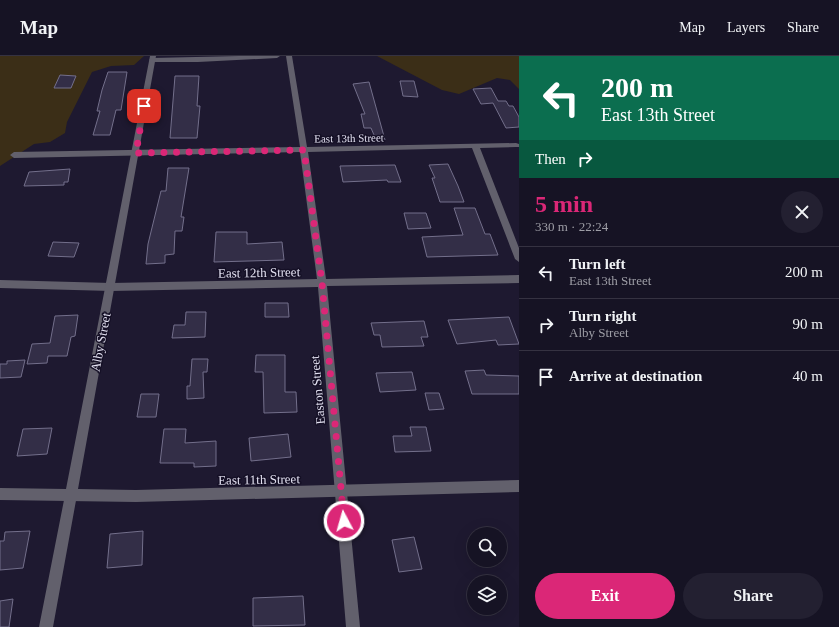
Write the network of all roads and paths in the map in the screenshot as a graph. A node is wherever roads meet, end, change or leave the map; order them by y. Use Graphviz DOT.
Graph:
graph roads {
  1 [pos="277,56"];
  2 [pos="290,56"];
  3 [pos="152,58"];
  4 [pos="516,145"];
  5 [pos="475,146"];
  6 [pos="304,150"];
  7 [pos="136,153"];
  8 [pos="14,155"];
  9 [pos="519,259"];
  10 [pos="519,279"];
  11 [pos="322,283"];
  12 [pos="0,284"];
  13 [pos="111,287"];
  14 [pos="519,486"];
  15 [pos="341,491"];
  16 [pos="0,494"];
  17 [pos="71,496"];
  18 [pos="46,627"];
  19 [pos="354,627"];
  1 -- 3 [label="street"];
  2 -- 6 [label="street, Easton Street"];
  3 -- 7 [label="street, Alby Street"];
  4 -- 5 [label="street, East 13th Street"];
  5 -- 6 [label="street, East 13th Street"];
  5 -- 9 [label="street"];
  6 -- 7 [label="street, East 13th Street"];
  6 -- 11 [label="street, Easton Street"];
  7 -- 8 [label="street, East 13th Street"];
  7 -- 13 [label="street, Alby Street"];
  10 -- 11 [label="street, East 12th Street"];
  11 -- 13 [label="street, East 12th Street"];
  11 -- 15 [label="street, Easton Street"];
  12 -- 13 [label="street, East 12th Street"];
  13 -- 17 [label="street, Alby Street"];
  14 -- 15 [label="street, East 11th Street"];
  15 -- 17 [label="street, East 11th Street"];
  15 -- 19 [label="street, Easton Street"];
  16 -- 17 [label="street, East 11th Street"];
  17 -- 18 [label="street, Alby Street"];
}
